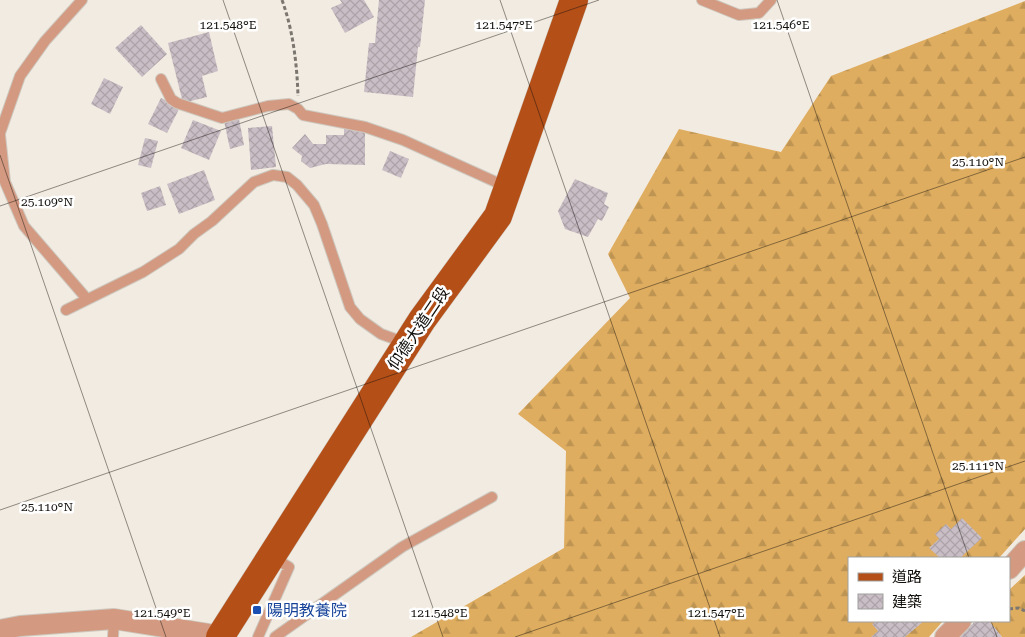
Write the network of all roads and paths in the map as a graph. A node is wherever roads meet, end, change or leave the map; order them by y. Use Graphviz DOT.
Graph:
graph roads {
  1 [pos="82,0"];
  2 [pos="282,0"];
  3 [pos="574,0"];
  4 [pos="702,0"];
  5 [pos="771,0"];
  6 [pos="161,79"];
  7 [pos="298,109"];
  8 [pos="0,134"];
  9 [pos="508,188"];
  10 [pos="87,300"];
  11 [pos="66,310"];
  12 [pos="407,344"];
  13 [pos="492,497"];
  14 [pos="1025,551"];
  15 [pos="272,557"];
  16 [pos="1010,569"];
  17 [pos="1010,609"];
  18 [pos="1025,611"];
  19 [pos="960,622"];
  20 [pos="114,628"];
  21 [pos="0,630"];
  22 [pos="220,637"];
  23 [pos="258,637"];
  24 [pos="275,637"];
  25 [pos="945,637"];
  1 -- 8 [label="lane"];
  2 -- 7 [label="path"];
  3 -- 9 [label="main road, 仰德大道二段"];
  4 -- 5 [label="lane"];
  6 -- 7 [label="lane"];
  7 -- 9 [label="lane"];
  8 -- 10 [label="lane"];
  9 -- 12 [label="main road, 仰德大道二段"];
  10 -- 11 [label="lane"];
  10 -- 12 [label="lane"];
  12 -- 15 [label="main road, 仰德大道二段"];
  13 -- 24 [label="lane"];
  14 -- 16 [label="street"];
  15 -- 22 [label="main road, 仰德大道二段"];
  15 -- 23 [label="lane"];
  17 -- 18 [label="path"];
  19 -- 25 [label="street"];
  20 -- 21 [label="street"];
  20 -- 22 [label="street"];
}
